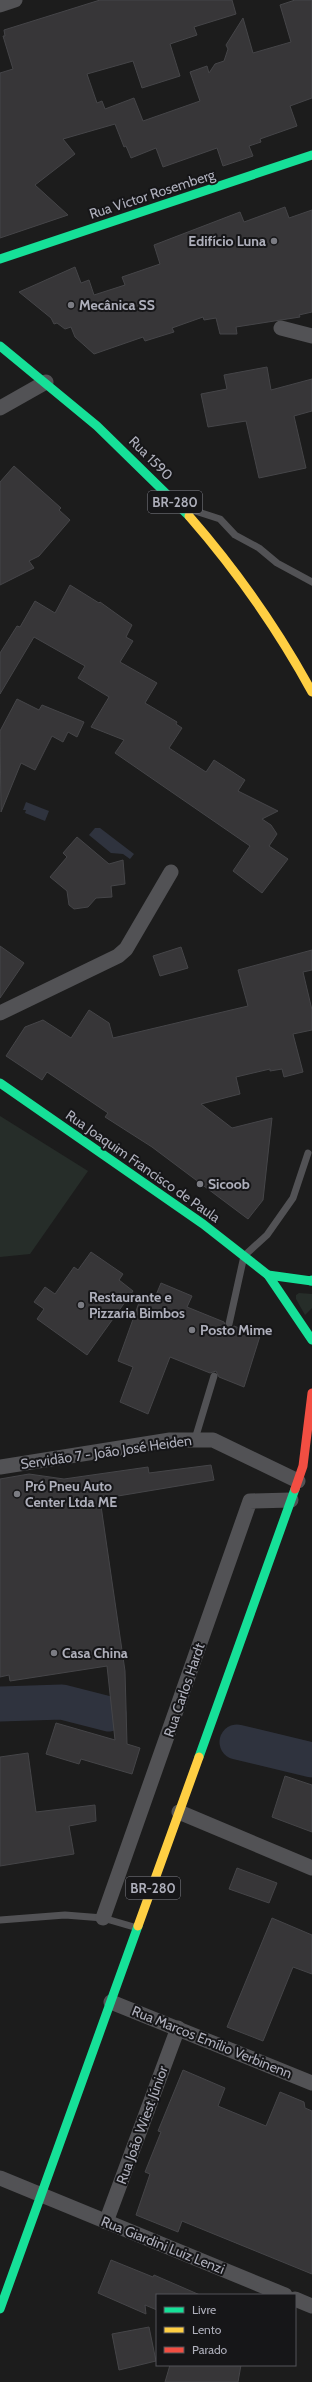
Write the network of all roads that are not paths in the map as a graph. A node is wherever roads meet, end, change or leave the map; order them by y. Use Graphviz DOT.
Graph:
graph roads {
  1 [pos="15,0"];
  2 [pos="0,5"];
  3 [pos="312,156"];
  4 [pos="0,259"];
  5 [pos="281,328"];
  6 [pos="312,336"];
  7 [pos="0,346"];
  8 [pos="46,382"];
  9 [pos="0,408"];
  10 [pos="177,504"];
  11 [pos="312,582"];
  12 [pos="312,692"];
  13 [pos="171,872"];
  14 [pos="0,1013"];
  15 [pos="0,1083"];
  16 [pos="308,1152"];
  17 [pos="244,1256"];
  18 [pos="268,1275"];
  19 [pos="312,1281"];
  20 [pos="229,1324"];
  21 [pos="312,1340"];
  22 [pos="214,1376"];
  23 [pos="312,1393"];
  24 [pos="195,1439"];
  25 [pos="312,1455"];
  26 [pos="303,1466"];
  27 [pos="0,1467"];
  28 [pos="298,1481"];
  29 [pos="291,1500"];
  30 [pos="179,1812"];
  31 [pos="312,1868"];
  32 [pos="102,1918"];
  33 [pos="0,1920"];
  34 [pos="138,1928"];
  35 [pos="111,2002"];
  36 [pos="178,2028"];
  37 [pos="312,2083"];
  38 [pos="0,2178"];
  39 [pos="42,2194"];
  40 [pos="106,2222"];
  41 [pos="283,2294"];
  42 [pos="296,2299"];
  43 [pos="312,2306"];
  44 [pos="0,2309"];
  1 -- 2 [label="street"];
  3 -- 4 [label="main road, Rua Victor Rosemberg"];
  5 -- 6 [label="street"];
  7 -- 8 [label="main road, Rua 1590 / BR-280"];
  8 -- 9 [label="street"];
  8 -- 10 [label="main road, Rua 1590 / BR-280"];
  10 -- 11 [label="lane"];
  10 -- 12 [label="main road, Rua 1590 / BR-280"];
  13 -- 14 [label="street"];
  15 -- 17 [label="main road, Rua Joaquim Francisco de Paula"];
  16 -- 17 [label="lane"];
  17 -- 18 [label="main road, Rua Joaquim Francisco de Paula"];
  17 -- 20 [label="lane"];
  18 -- 19 [label="main road"];
  18 -- 21 [label="main road, Rua Joaquim Francisco de Paula"];
  22 -- 24 [label="lane"];
  23 -- 26 [label="main road, BR-280"];
  24 -- 27 [label="street, Servidão 7 - João José Heiden"];
  24 -- 28 [label="street, Servidão 7 - João José Heiden"];
  25 -- 26 [label="main road, BR-280"];
  26 -- 28 [label="main road, BR-280"];
  28 -- 29 [label="main road, BR-280"];
  29 -- 30 [label="main road, BR-280"];
  29 -- 32 [label="street, Rua Carlos Hardt"];
  30 -- 31 [label="street"];
  30 -- 34 [label="main road, BR-280"];
  32 -- 33 [label="lane"];
  32 -- 34 [label="lane"];
  34 -- 35 [label="main road, BR-280"];
  35 -- 36 [label="street, Rua Marcos Emílio Verbinenn"];
  35 -- 39 [label="main road, BR-280"];
  36 -- 37 [label="street, Rua Marcos Emílio Verbinenn"];
  36 -- 40 [label="street, Rua João Wiest Júnior"];
  38 -- 39 [label="street, Rua Giardini Luiz Lenzi"];
  39 -- 40 [label="street, Rua Giardini Luiz Lenzi"];
  39 -- 44 [label="main road, BR-280"];
  40 -- 41 [label="street, Rua Giardini Luiz Lenzi"];
  42 -- 43 [label="street"];
}
